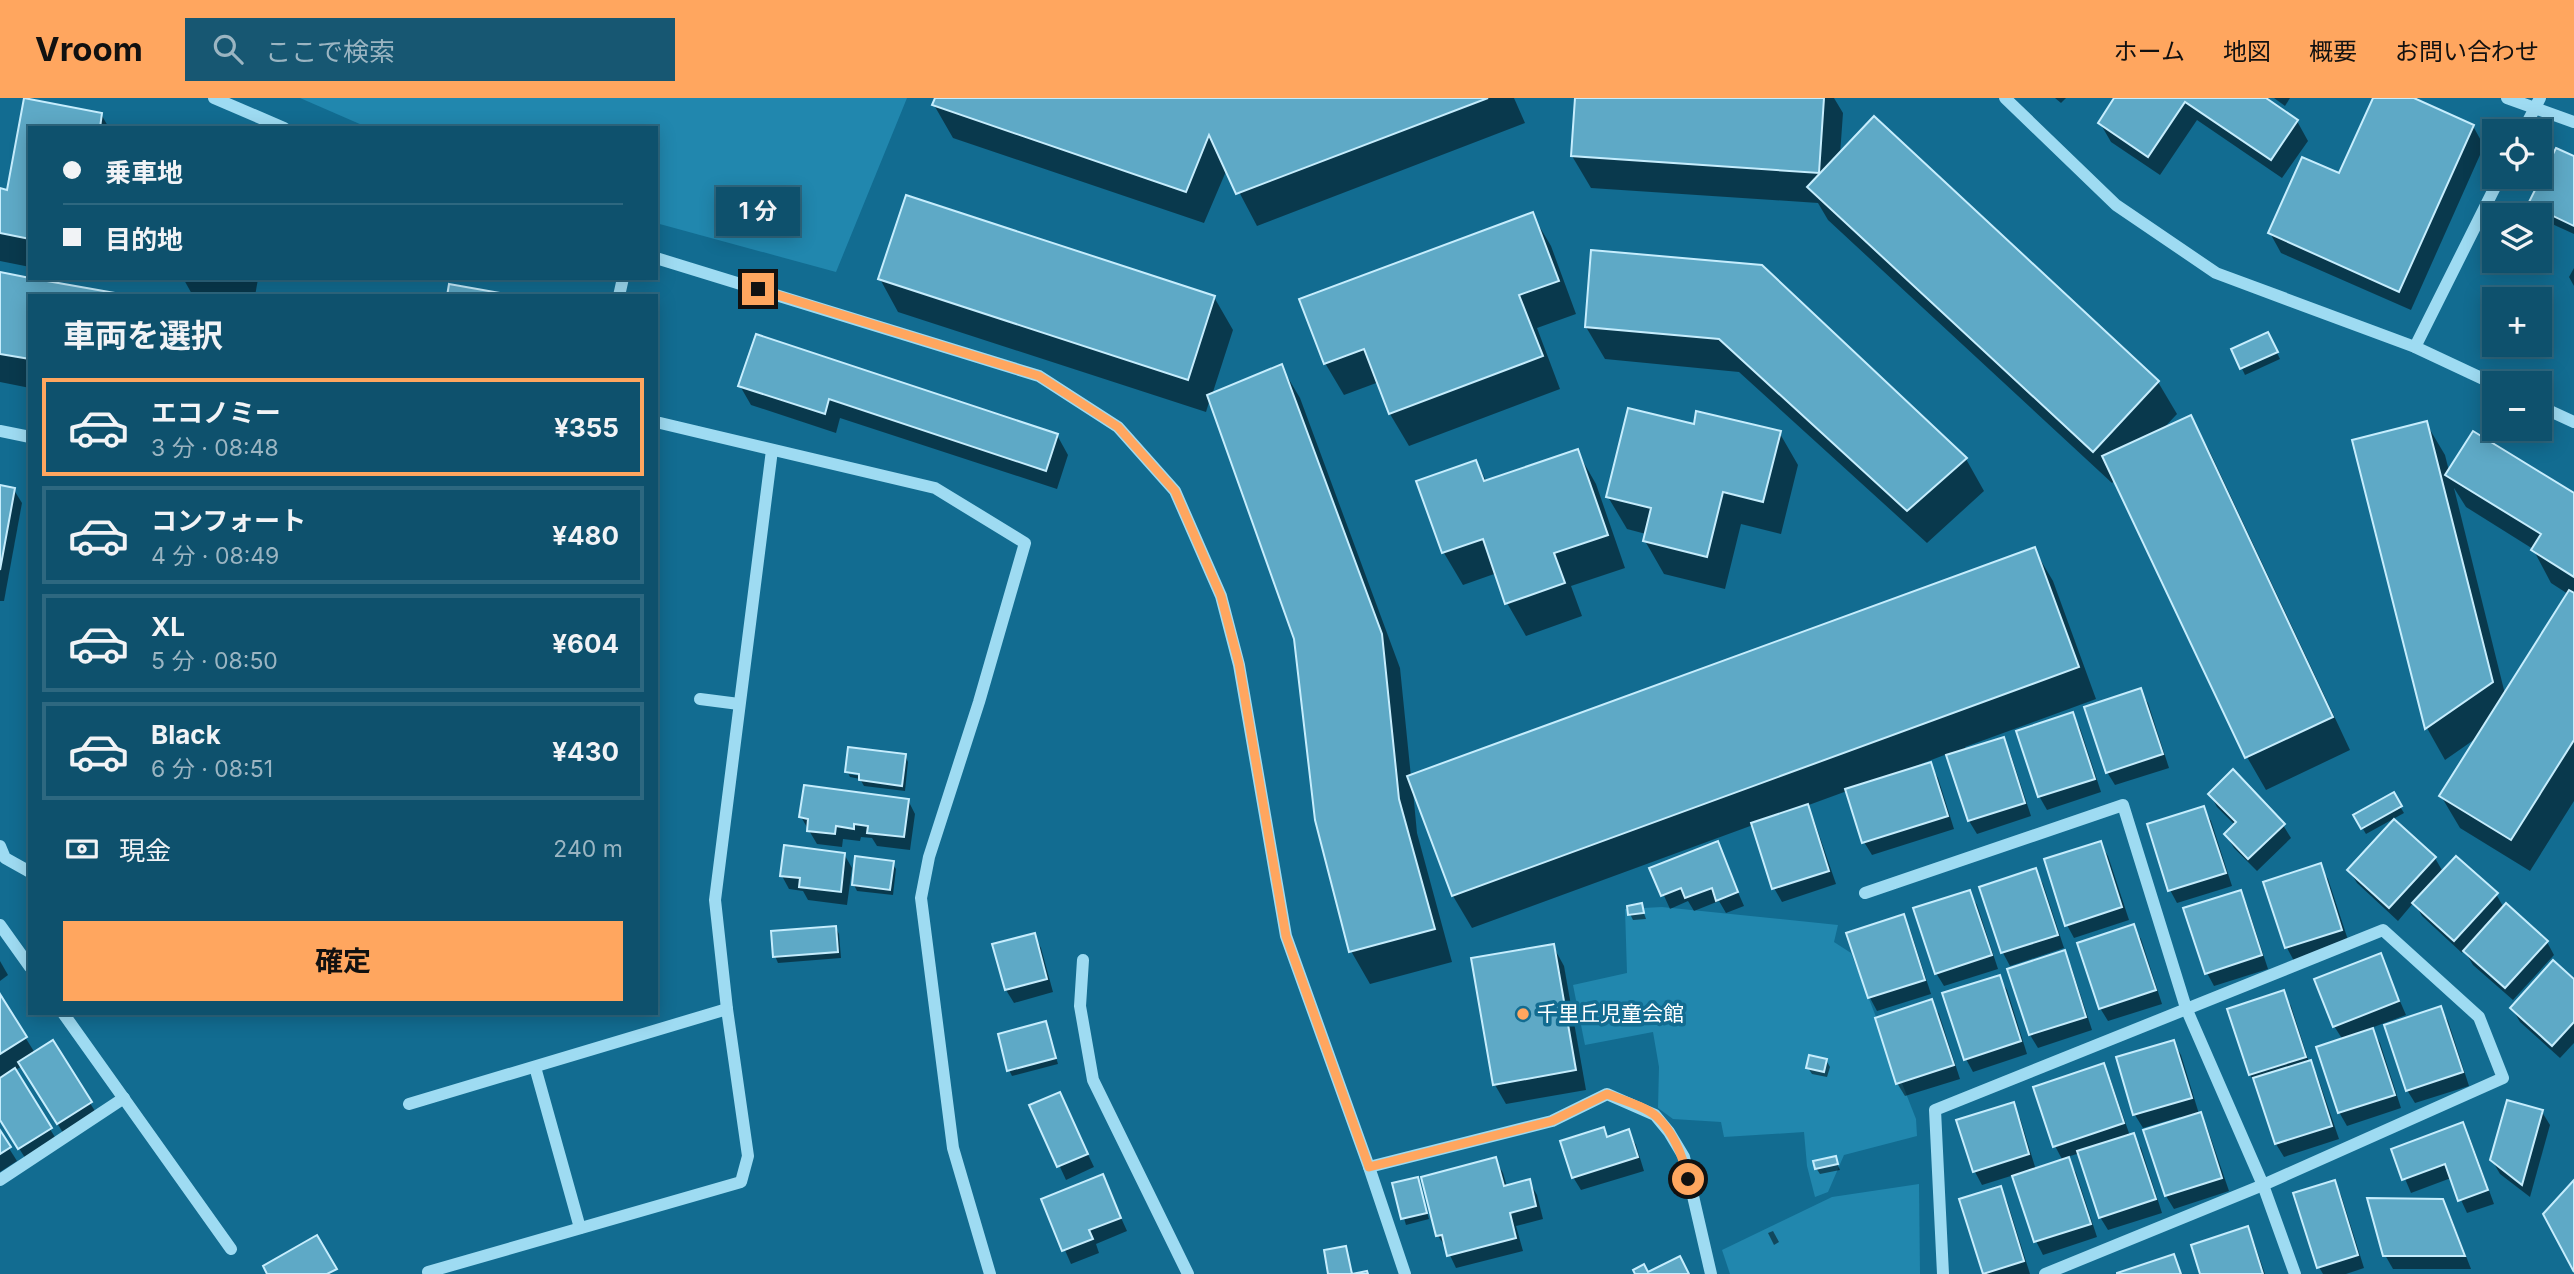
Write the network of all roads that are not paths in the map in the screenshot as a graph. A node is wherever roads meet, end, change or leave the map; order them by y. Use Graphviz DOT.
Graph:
graph roads {
  1 [pos="214,98"];
  2 [pos="2005,98"];
  3 [pos="2507,98"];
  4 [pos="2538,102"];
  5 [pos="2529,119"];
  6 [pos="2574,122"];
  7 [pos="279,126"];
  8 [pos="2494,189"];
  9 [pos="658,259"];
  10 [pos="2415,346"];
  11 [pos="2482,378"];
  12 [pos="2552,412"];
  13 [pos="658,422"];
  14 [pos="2574,422"];
  15 [pos="0,432"];
  16 [pos="28,437"];
  17 [pos="772,450"];
  18 [pos="700,699"];
  19 [pos="739,705"];
  20 [pos="2,855"];
  21 [pos="28,871"];
  22 [pos="1865,893"];
  23 [pos="0,925"];
  24 [pos="1083,960"];
  25 [pos="28,964"];
  26 [pos="2186,1007"];
  27 [pos="727,1009"];
  28 [pos="64,1015"];
  29 [pos="535,1067"];
  30 [pos="124,1098"];
  31 [pos="410,1104"];
  32 [pos="1369,1167"];
  33 [pos="0,1180"];
  34 [pos="2263,1185"];
  35 [pos="580,1228"];
  36 [pos="231,1249"];
  37 [pos="428,1272"];
  38 [pos="990,1274"];
  39 [pos="1188,1274"];
  40 [pos="1405,1274"];
  41 [pos="1711,1274"];
  42 [pos="1943,1274"];
  43 [pos="2045,1274"];
  44 [pos="2295,1274"];
  1 -- 7 [label="street"];
  2 -- 10 [label="street"];
  3 -- 4 [label="street"];
  4 -- 5 [label="street"];
  4 -- 6 [label="street"];
  8 -- 10 [label="street"];
  9 -- 32 [label="street"];
  10 -- 11 [label="street"];
  12 -- 14 [label="street"];
  13 -- 17 [label="street"];
  15 -- 16 [label="street"];
  17 -- 19 [label="street"];
  17 -- 38 [label="street"];
  18 -- 19 [label="street"];
  19 -- 27 [label="street"];
  20 -- 21 [label="street"];
  22 -- 26 [label="street"];
  23 -- 25 [label="street"];
  24 -- 39 [label="street"];
  26 -- 34 [label="street"];
  26 -- 34 [label="street"];
  26 -- 42 [label="street"];
  27 -- 29 [label="street"];
  27 -- 35 [label="street"];
  28 -- 30 [label="street"];
  29 -- 31 [label="street"];
  29 -- 35 [label="street"];
  30 -- 33 [label="street"];
  30 -- 36 [label="street"];
  32 -- 40 [label="street"];
  32 -- 41 [label="street"];
  34 -- 43 [label="street"];
  34 -- 44 [label="street"];
  35 -- 37 [label="street"];
}
